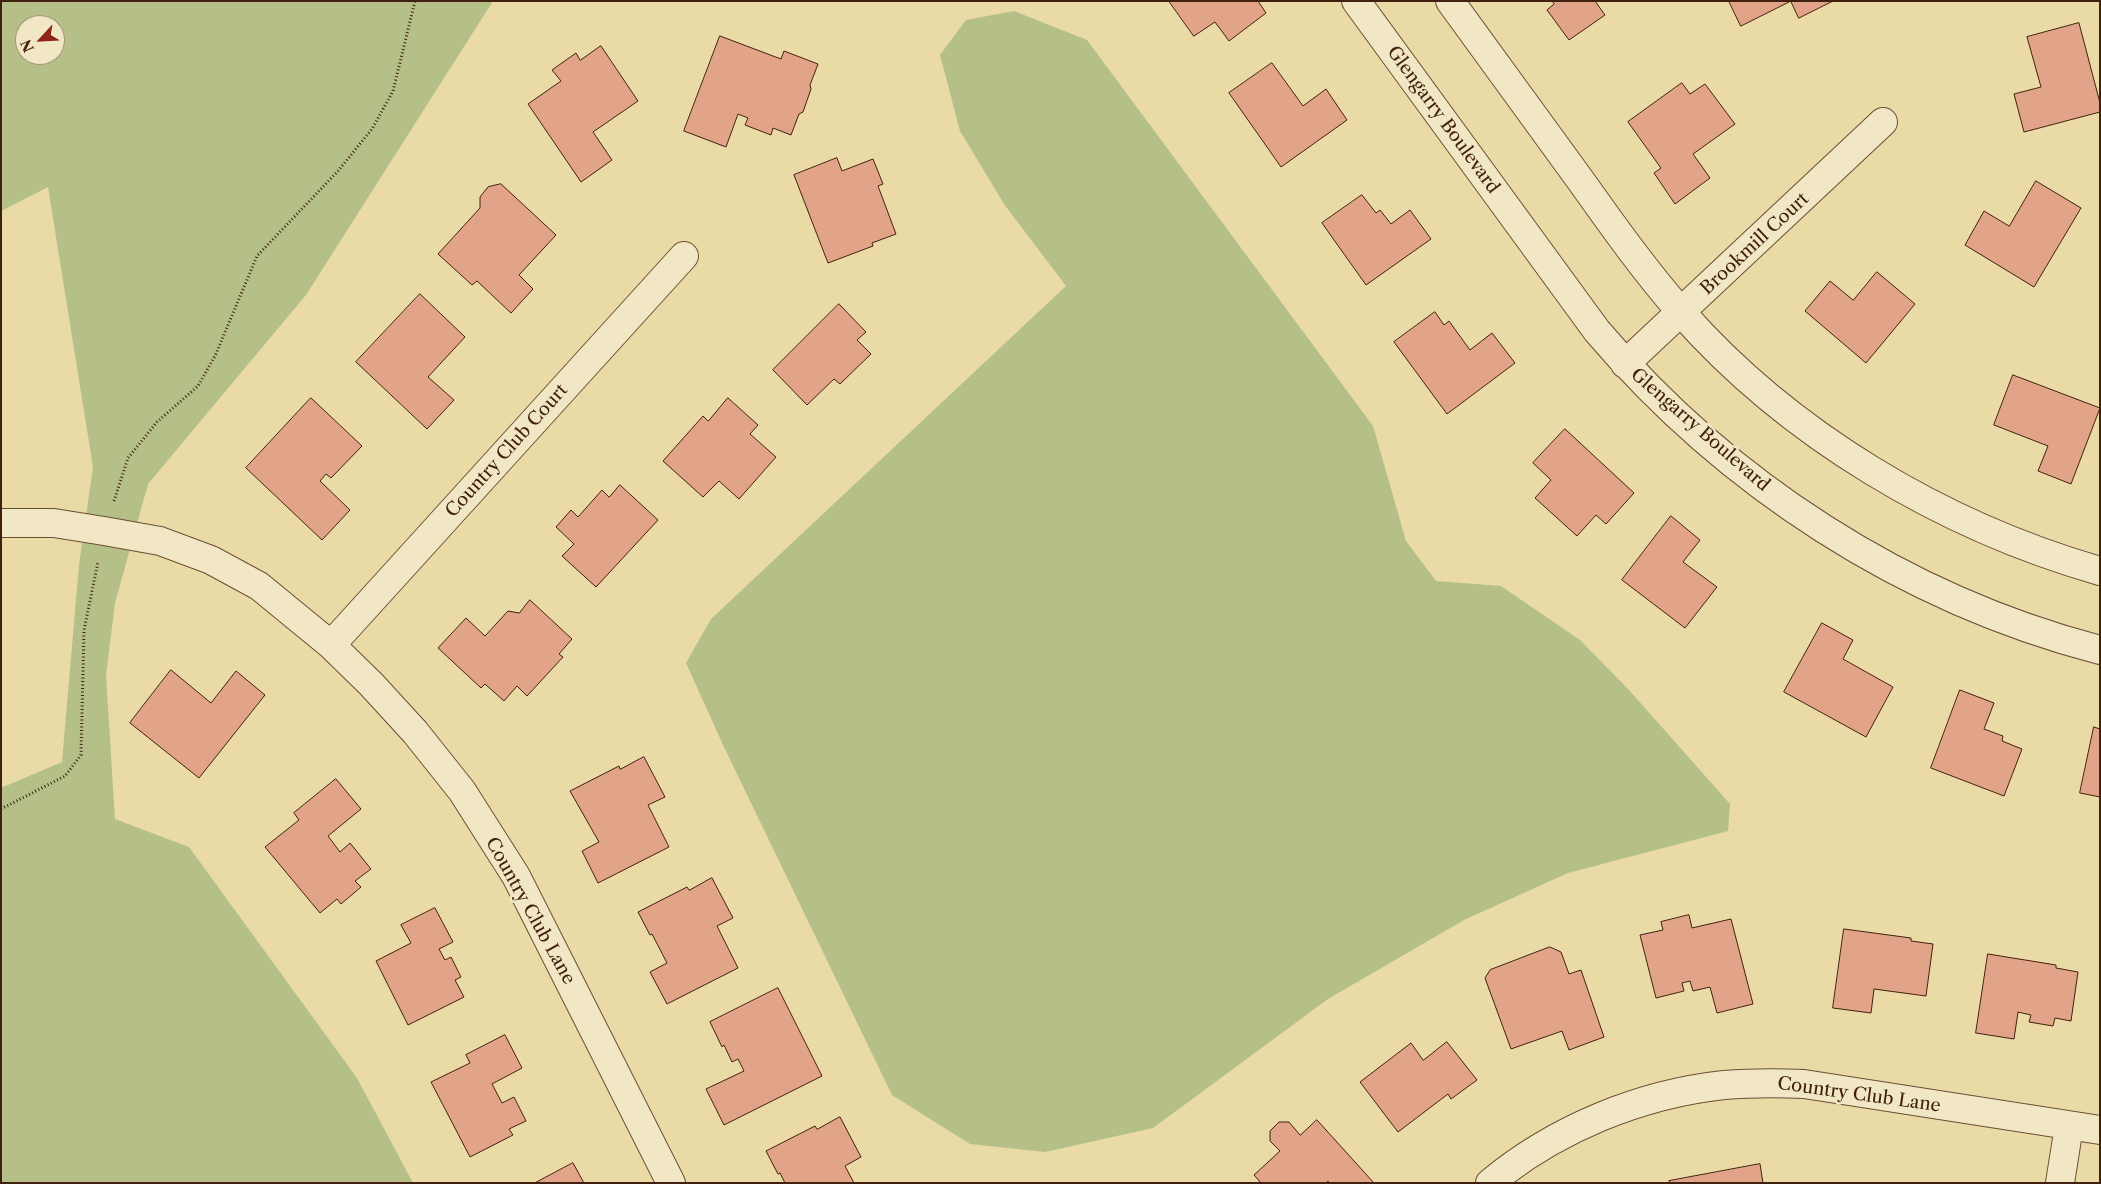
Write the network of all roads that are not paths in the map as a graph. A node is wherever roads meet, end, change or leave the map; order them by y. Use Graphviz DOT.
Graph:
graph roads {
  1 [pos="1356,1"];
  2 [pos="1450,1"];
  3 [pos="1884,122"];
  4 [pos="684,256"];
  5 [pos="1682,313"];
  6 [pos="1625,364"];
  7 [pos="1,523"];
  8 [pos="2100,571"];
  9 [pos="331,645"];
  10 [pos="2100,650"];
  11 [pos="2069,1126"];
  12 [pos="2100,1130"];
  13 [pos="671,1183"];
  14 [pos="1490,1183"];
  15 [pos="2060,1183"];
  1 -- 6 [label="street, Glengarry Boulevard"];
  2 -- 5 [label="street"];
  3 -- 5 [label="street, Brookmill Court"];
  4 -- 9 [label="street, Country Club Court"];
  5 -- 6 [label="street, Brookmill Court"];
  5 -- 8 [label="street"];
  6 -- 10 [label="street, Glengarry Boulevard"];
  7 -- 9 [label="street, Country Club Lane"];
  9 -- 13 [label="street, Country Club Lane"];
  11 -- 12 [label="street, Country Club Lane"];
  11 -- 14 [label="street, Country Club Lane"];
  11 -- 15 [label="street"];
}
